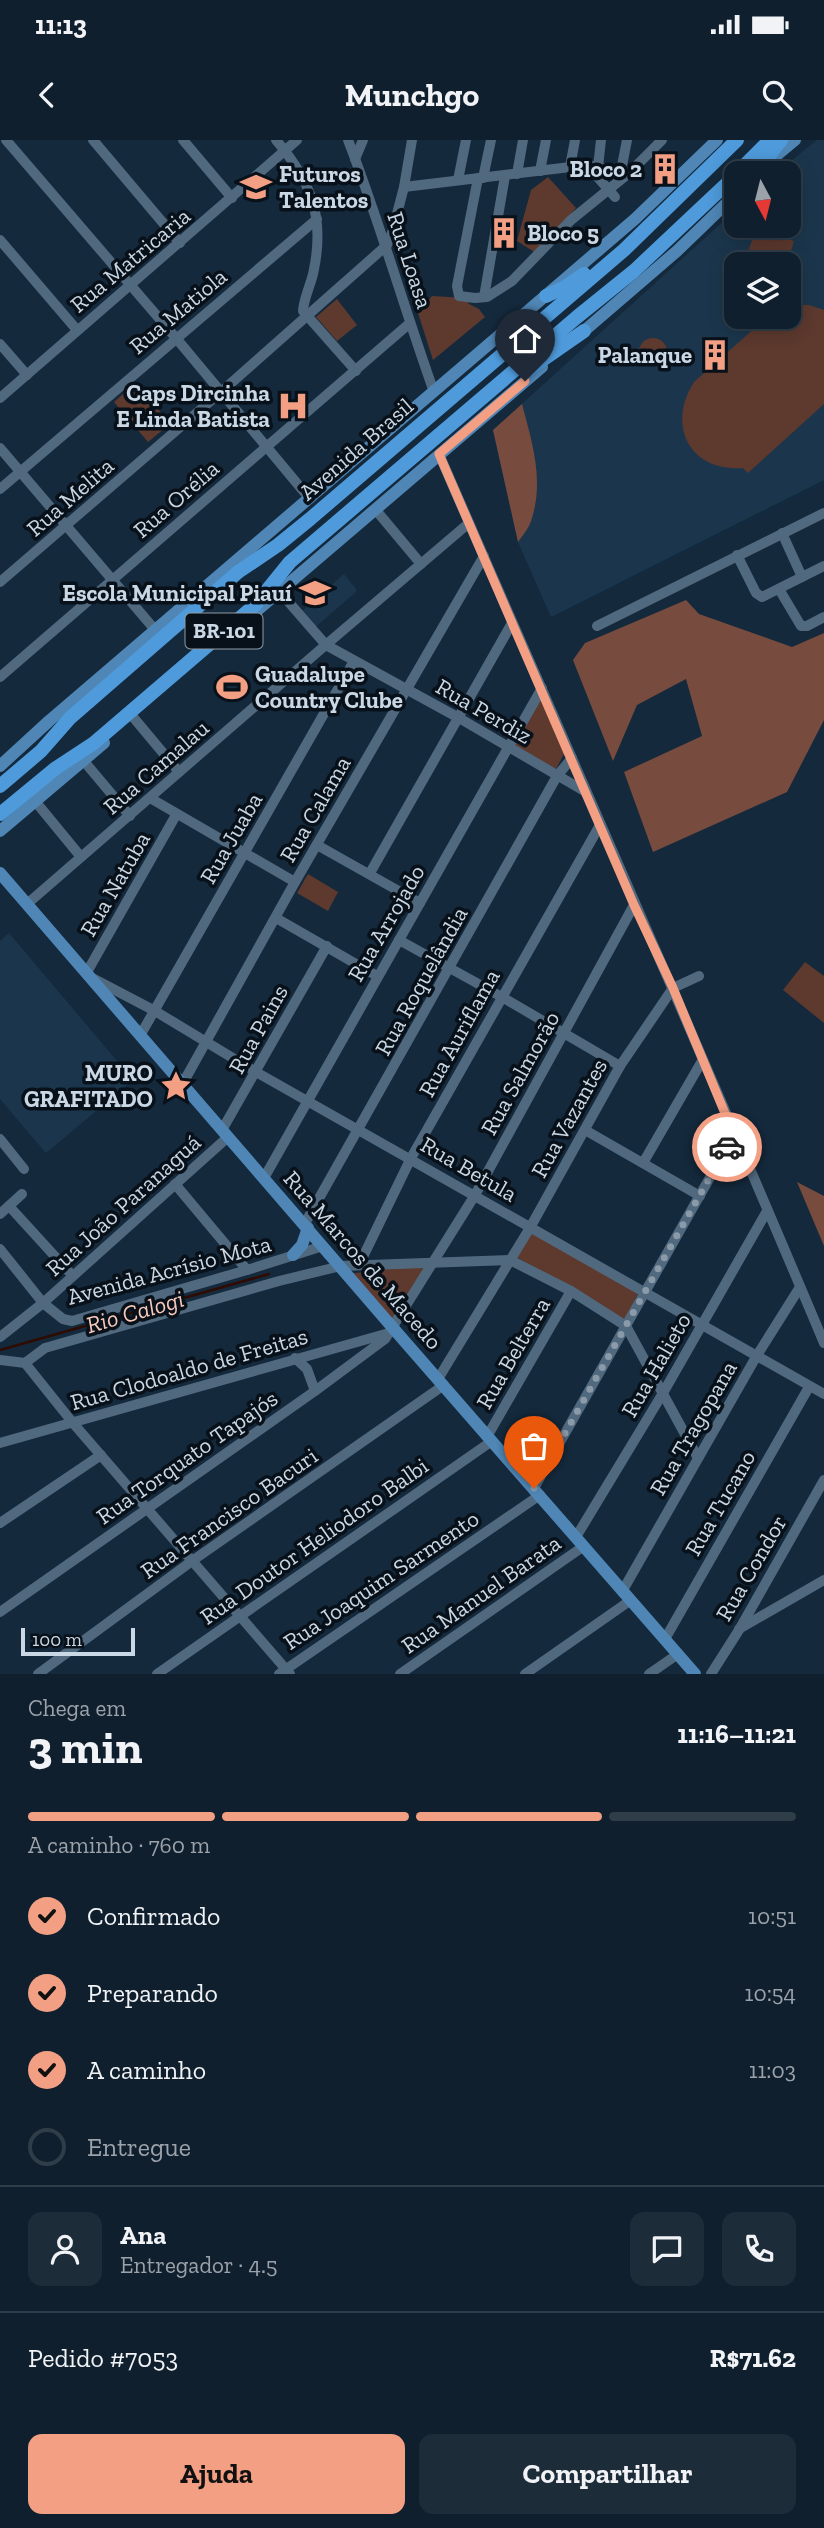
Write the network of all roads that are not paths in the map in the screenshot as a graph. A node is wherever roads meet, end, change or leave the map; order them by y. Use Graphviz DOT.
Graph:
graph roads {
  1 [pos="6,140"];
  2 [pos="93,140"];
  3 [pos="183,140"];
  4 [pos="276,140"];
  5 [pos="298,140"];
  6 [pos="348,140"];
  7 [pos="363,140"];
  8 [pos="412,140"];
  9 [pos="466,140"];
  10 [pos="491,140"];
  11 [pos="523,140"];
  12 [pos="546,140"];
  13 [pos="575,140"];
  14 [pos="601,140"];
  15 [pos="627,140"];
  16 [pos="662,140"];
  17 [pos="716,140"];
  18 [pos="737,140"];
  19 [pos="770,140"];
  20 [pos="781,140"];
  21 [pos="794,140"];
  22 [pos="286,152"];
  23 [pos="355,159"];
  24 [pos="750,161"];
  25 [pos="765,161"];
  26 [pos="770,161"];
  27 [pos="587,165"];
  28 [pos="570,167"];
  29 [pos="598,167"];
  30 [pos="540,171"];
  31 [pos="625,172"];
  32 [pos="517,174"];
  33 [pos="505,176"];
  34 [pos="480,178"];
  35 [pos="458,180"];
  36 [pos="724,186"];
  37 [pos="404,187"];
  38 [pos="612,194"];
  39 [pos="232,198"];
  40 [pos="724,205"];
  41 [pos="670,206"];
  42 [pos="317,219"];
  43 [pos="0,240"];
  44 [pos="180,243"];
  45 [pos="387,245"];
  46 [pos="131,286"];
  47 [pos="546,296"];
  48 [pos="484,297"];
  49 [pos="306,315"];
  50 [pos="410,323"];
  51 [pos="77,330"];
  52 [pos="584,331"];
  53 [pos="176,338"];
  54 [pos="0,344"];
  55 [pos="356,371"];
  56 [pos="27,375"];
  57 [pos="221,392"];
  58 [pos="434,392"];
  59 [pos="0,398"];
  60 [pos="467,412"];
  61 [pos="267,445"];
  62 [pos="0,448"];
  63 [pos="439,454"];
  64 [pos="20,471"];
  65 [pos="0,489"];
  66 [pos="310,499"];
  67 [pos="375,509"];
  68 [pos="824,513"];
  69 [pos="469,523"];
  70 [pos="66,525"];
  71 [pos="782,533"];
  72 [pos="737,555"];
  73 [pos="484,556"];
  74 [pos="421,564"];
  75 [pos="824,566"];
  76 [pos="802,577"];
  77 [pos="114,579"];
  78 [pos="0,582"];
  79 [pos="779,589"];
  80 [pos="279,591"];
  81 [pos="824,617"];
  82 [pos="512,623"];
  83 [pos="597,626"];
  84 [pos="156,631"];
  85 [pos="326,645"];
  86 [pos="354,661"];
  87 [pos="0,677"];
  88 [pos="542,688"];
  89 [pos="407,690"];
  90 [pos="133,717"];
  91 [pos="459,718"];
  92 [pos="509,748"];
  93 [pos="572,758"];
  94 [pos="83,760"];
  95 [pos="0,766"];
  96 [pos="178,772"];
  97 [pos="558,776"];
  98 [pos="0,786"];
  99 [pos="586,793"];
  100 [pos="150,798"];
  101 [pos="35,801"];
  102 [pos="0,814"];
  103 [pos="176,815"];
  104 [pos="130,816"];
  105 [pos="600,825"];
  106 [pos="0,831"];
  107 [pos="317,845"];
  108 [pos="244,853"];
  109 [pos="81,857"];
  110 [pos="0,873"];
  111 [pos="370,873"];
  112 [pos="295,882"];
  113 [pos="420,903"];
  114 [pos="27,904"];
  115 [pos="634,905"];
  116 [pos="276,918"];
  117 [pos="399,940"];
  118 [pos="327,946"];
  119 [pos="451,968"];
  120 [pos="91,976"];
  121 [pos="377,976"];
  122 [pos="699,976"];
  123 [pos="673,988"];
  124 [pos="502,996"];
  125 [pos="155,1011"];
  126 [pos="141,1034"];
  127 [pos="564,1034"];
  128 [pos="206,1043"];
  129 [pos="702,1060"];
  130 [pos="620,1066"];
  131 [pos="256,1072"];
  132 [pos="183,1083"];
  133 [pos="308,1100"];
  134 [pos="359,1129"];
  135 [pos="585,1130"];
  136 [pos="225,1133"];
  137 [pos="734,1135"];
  138 [pos="0,1139"];
  139 [pos="411,1158"];
  140 [pos="643,1163"];
  141 [pos="24,1169"];
  142 [pos="264,1178"];
  143 [pos="175,1184"];
  144 [pos="22,1194"];
  145 [pos="475,1195"];
  146 [pos="700,1196"];
  147 [pos="9,1206"];
  148 [pos="767,1211"];
  149 [pos="0,1214"];
  150 [pos="306,1226"];
  151 [pos="531,1226"];
  152 [pos="323,1246"];
  153 [pos="0,1249"];
  154 [pos="292,1255"];
  155 [pos="510,1260"];
  156 [pos="274,1262"];
  157 [pos="433,1262"];
  158 [pos="359,1265"];
  159 [pos="341,1266"];
  160 [pos="247,1270"];
  161 [pos="72,1275"];
  162 [pos="279,1281"];
  163 [pos="800,1286"];
  164 [pos="571,1291"];
  165 [pos="644,1291"];
  166 [pos="43,1303"];
  167 [pos="703,1324"];
  168 [pos="626,1326"];
  169 [pos="391,1331"];
  170 [pos="0,1337"];
  171 [pos="824,1343"];
  172 [pos="756,1357"];
  173 [pos="295,1358"];
  174 [pos="0,1360"];
  175 [pos="25,1363"];
  176 [pos="441,1382"];
  177 [pos="809,1387"];
  178 [pos="315,1391"];
  179 [pos="663,1393"];
  180 [pos="824,1394"];
  181 [pos="73,1423"];
  182 [pos="490,1438"];
  183 [pos="0,1443"];
  184 [pos="101,1455"];
  185 [pos="698,1458"];
  186 [pos="824,1480"];
  187 [pos="537,1491"];
  188 [pos="146,1509"];
  189 [pos="0,1524"];
  190 [pos="580,1541"];
  191 [pos="192,1561"];
  192 [pos="824,1580"];
  193 [pos="627,1595"];
  194 [pos="0,1612"];
  195 [pos="239,1615"];
  196 [pos="739,1630"];
  197 [pos="665,1639"];
  198 [pos="678,1654"];
  199 [pos="285,1672"];
  200 [pos="38,1674"];
  201 [pos="157,1674"];
  202 [pos="400,1674"];
  203 [pos="525,1674"];
  204 [pos="649,1674"];
  205 [pos="695,1674"];
  206 [pos="710,1674"];
  1 -- 46 [label="street"];
  2 -- 44 [label="street"];
  3 -- 39 [label="street"];
  4 -- 22 [label="street"];
  5 -- 22 [label="street, Rua Matricaria"];
  6 -- 23 [label="street, Rua Loasa"];
  7 -- 23 [label="street"];
  8 -- 37 [label="street"];
  9 -- 35 [label="street"];
  10 -- 34 [label="street"];
  11 -- 32 [label="street"];
  12 -- 30 [label="street"];
  13 -- 28 [label="street"];
  14 -- 29 [label="street"];
  15 -- 31 [label="street"];
  16 -- 31 [label="street"];
  17 -- 47 [label="main road, Avenida Brasil"];
  18 -- 41 [label="highway, Avenida Brasil / BR-101"];
  19 -- 24 [label="highway, Avenida Brasil / BR-101"];
  20 -- 25 [label="highway"];
  21 -- 26 [label="main road"];
  22 -- 39 [label="street, Rua Matricaria"];
  22 -- 42 [label="street"];
  23 -- 45 [label="street, Rua Loasa"];
  27 -- 28 [label="street"];
  27 -- 29 [label="street"];
  27 -- 38 [label="street"];
  28 -- 30 [label="street"];
  29 -- 31 [label="street"];
  30 -- 32 [label="street"];
  31 -- 38 [label="street"];
  32 -- 33 [label="street"];
  33 -- 34 [label="street"];
  33 -- 48 [label="street"];
  34 -- 35 [label="street"];
  34 -- 48 [label="street"];
  35 -- 37 [label="street"];
  36 -- 60 [label="highway, Avenida Brasil / BR-101"];
  37 -- 45 [label="street"];
  38 -- 48 [label="street"];
  39 -- 44 [label="street, Rua Matricaria"];
  40 -- 52 [label="main road"];
  41 -- 47 [label="highway"];
  41 -- 98 [label="highway, Avenida Brasil / BR-101"];
  42 -- 49 [label="street"];
  42 -- 53 [label="street, Rua Matiola"];
  43 -- 51 [label="street"];
  44 -- 46 [label="street, Rua Matricaria"];
  45 -- 49 [label="street, Rua Melita"];
  45 -- 50 [label="street, Rua Loasa"];
  46 -- 51 [label="street, Rua Matricaria"];
  46 -- 53 [label="street"];
  47 -- 58 [label="main road, Avenida Brasil"];
  49 -- 55 [label="street"];
  49 -- 57 [label="street, Rua Melita"];
  50 -- 55 [label="street, Rua Orélia"];
  50 -- 58 [label="street, Rua Loasa"];
  51 -- 56 [label="street, Rua Matricaria"];
  52 -- 60 [label="highway"];
  52 -- 63 [label="main road"];
  53 -- 57 [label="street"];
  53 -- 64 [label="street, Rua Matiola"];
  54 -- 56 [label="street"];
  55 -- 61 [label="street, Rua Orélia"];
  56 -- 59 [label="street, Rua Matricaria"];
  57 -- 61 [label="street"];
  57 -- 70 [label="street, Rua Melita"];
  58 -- 66 [label="main road, Avenida Brasil"];
  60 -- 102 [label="highway, Avenida Brasil / BR-101"];
  61 -- 66 [label="street"];
  61 -- 77 [label="street, Rua Orélia"];
  62 -- 64 [label="street"];
  63 -- 67 [label="main road"];
  63 -- 69 [label="street"];
  64 -- 65 [label="street, Rua Matiola"];
  64 -- 70 [label="street"];
  66 -- 84 [label="main road, Avenida Brasil"];
  67 -- 74 [label="street"];
  67 -- 80 [label="main road"];
  68 -- 71 [label="street"];
  69 -- 73 [label="street"];
  69 -- 74 [label="street, Rua Camalau"];
  70 -- 77 [label="street"];
  70 -- 78 [label="street, Rua Melita"];
  71 -- 72 [label="street"];
  71 -- 76 [label="street"];
  72 -- 79 [label="street"];
  72 -- 83 [label="street"];
  73 -- 82 [label="street"];
  73 -- 89 [label="street, Rua Calama"];
  74 -- 85 [label="street, Rua Camalau"];
  75 -- 76 [label="street"];
  76 -- 79 [label="street"];
  77 -- 84 [label="street"];
  77 -- 87 [label="street, Rua Orélia"];
  79 -- 81 [label="street"];
  80 -- 85 [label="street, Rua Perdiz"];
  80 -- 90 [label="main road"];
  82 -- 88 [label="street"];
  82 -- 91 [label="street"];
  84 -- 95 [label="main road, Avenida Brasil"];
  85 -- 86 [label="street, Rua Perdiz"];
  85 -- 96 [label="street, Rua Camalau"];
  86 -- 89 [label="street, Rua Perdiz"];
  86 -- 108 [label="street, Rua Juaba"];
  88 -- 92 [label="street, Rua Arrojado"];
  88 -- 93 [label="street"];
  89 -- 91 [label="street, Rua Perdiz"];
  89 -- 107 [label="street, Rua Calama"];
  90 -- 94 [label="main road"];
  90 -- 96 [label="street"];
  91 -- 92 [label="street, Rua Perdiz"];
  91 -- 111 [label="street"];
  92 -- 97 [label="street, Rua Perdiz"];
  92 -- 113 [label="street, Rua Arrojado"];
  93 -- 97 [label="street, Rua Roquelândia"];
  93 -- 99 [label="street"];
  94 -- 101 [label="main road"];
  94 -- 104 [label="street"];
  96 -- 100 [label="street, Rua Camalau"];
  97 -- 99 [label="street, Rua Perdiz"];
  97 -- 119 [label="street, Rua Roquelândia"];
  99 -- 105 [label="street"];
  100 -- 103 [label="street"];
  100 -- 104 [label="street, Rua Camalau"];
  101 -- 106 [label="main road"];
  101 -- 109 [label="street"];
  103 -- 108 [label="street"];
  103 -- 120 [label="street, Rua Natuba"];
  104 -- 109 [label="street, Rua Camalau"];
  105 -- 115 [label="street"];
  105 -- 124 [label="street, Rua Auriflama"];
  107 -- 111 [label="street"];
  107 -- 112 [label="street, Rua Calama"];
  108 -- 112 [label="street"];
  108 -- 125 [label="street, Rua Juaba"];
  109 -- 114 [label="street, Rua Camalau"];
  110 -- 114 [label="main road, Rua Marcos de Macedo"];
  111 -- 113 [label="street"];
  112 -- 116 [label="street, Rua Calama"];
  113 -- 117 [label="street, Rua Arrojado"];
  114 -- 120 [label="main road, Rua Marcos de Macedo"];
  115 -- 123 [label="street"];
  115 -- 127 [label="street, Rua Salmorão"];
  116 -- 118 [label="street"];
  116 -- 128 [label="street, Rua Calama"];
  117 -- 119 [label="street"];
  117 -- 121 [label="street, Rua Arrojado"];
  118 -- 121 [label="street"];
  118 -- 131 [label="street, Rua Pains"];
  119 -- 124 [label="street"];
  119 -- 134 [label="street, Rua Roquelândia"];
  120 -- 125 [label="street, Rua Betula"];
  120 -- 126 [label="main road, Rua Marcos de Macedo"];
  121 -- 133 [label="street, Rua Arrojado"];
  122 -- 123 [label="street"];
  123 -- 129 [label="street"];
  123 -- 130 [label="street, Rua Vazantes"];
  124 -- 127 [label="street"];
  124 -- 139 [label="street, Rua Auriflama"];
  125 -- 126 [label="street, Rua Juaba"];
  125 -- 128 [label="street, Rua Betula"];
  126 -- 132 [label="main road, Rua Marcos de Macedo"];
  127 -- 130 [label="street"];
  127 -- 145 [label="street, Rua Salmorão"];
  128 -- 131 [label="street, Rua Betula"];
  128 -- 132 [label="street, Rua Calama"];
  129 -- 137 [label="street"];
  129 -- 140 [label="street"];
  130 -- 135 [label="street, Rua Vazantes"];
  131 -- 133 [label="street, Rua Betula"];
  131 -- 136 [label="street, Rua Pains"];
  132 -- 136 [label="main road, Rua Marcos de Macedo"];
  133 -- 134 [label="street, Rua Betula"];
  133 -- 142 [label="street, Rua Arrojado"];
  134 -- 139 [label="street, Rua Betula"];
  134 -- 150 [label="street, Rua Roquelândia"];
  135 -- 140 [label="street"];
  135 -- 151 [label="street, Rua Vazantes"];
  136 -- 142 [label="main road, Rua Marcos de Macedo"];
  136 -- 143 [label="street, Rua João Paranaguá"];
  137 -- 146 [label="street"];
  137 -- 148 [label="street"];
  138 -- 141 [label="street"];
  139 -- 145 [label="street, Rua Betula"];
  139 -- 158 [label="street, Rua Auriflama"];
  140 -- 146 [label="street"];
  142 -- 150 [label="main road, Rua Marcos de Macedo"];
  143 -- 160 [label="street"];
  143 -- 161 [label="street, Rua João Paranaguá"];
  144 -- 147 [label="street"];
  145 -- 151 [label="street, Rua Betula"];
  145 -- 157 [label="street, Rua Salmorão"];
  146 -- 165 [label="street"];
  147 -- 149 [label="street"];
  147 -- 161 [label="street"];
  148 -- 163 [label="street"];
  148 -- 167 [label="street, Rua Halieto"];
  150 -- 152 [label="main road, Rua Marcos de Macedo"];
  150 -- 154 [label="main road"];
  151 -- 155 [label="street, Rua Vazantes"];
  151 -- 165 [label="street, Rua Betula"];
  152 -- 154 [label="street, Avenida Acrísio Mota"];
  152 -- 159 [label="main road, Rua Marcos de Macedo"];
  153 -- 166 [label="street"];
  154 -- 156 [label="street, Avenida Acrísio Mota"];
  155 -- 157 [label="street, Avenida Acrísio Mota"];
  155 -- 164 [label="street"];
  155 -- 176 [label="street, Rua Vazantes"];
  156 -- 160 [label="street, Avenida Acrísio Mota"];
  156 -- 162 [label="street"];
  157 -- 158 [label="street, Avenida Acrísio Mota"];
  157 -- 169 [label="street, Rua Salmorão"];
  158 -- 159 [label="street, Avenida Acrísio Mota"];
  159 -- 162 [label="street, Avenida Acrísio Mota"];
  159 -- 169 [label="main road, Rua Marcos de Macedo"];
  160 -- 166 [label="street, Avenida Acrísio Mota"];
  161 -- 166 [label="street, Rua João Paranaguá"];
  162 -- 175 [label="street, Avenida Acrísio Mota"];
  163 -- 171 [label="street"];
  163 -- 172 [label="street, Rua Tragopana"];
  164 -- 168 [label="street"];
  164 -- 182 [label="street, Rua Belterra"];
  165 -- 167 [label="street, Rua Betula"];
  165 -- 168 [label="street"];
  166 -- 170 [label="street, Avenida Acrísio Mota"];
  167 -- 172 [label="street, Rua Betula"];
  167 -- 179 [label="street, Rua Halieto"];
  168 -- 179 [label="street"];
  168 -- 187 [label="street"];
  169 -- 173 [label="street, Rua Clodoaldo de Freitas"];
  169 -- 176 [label="main road, Rua Marcos de Macedo"];
  169 -- 178 [label="street, Rua Torquato Tapajós"];
  172 -- 177 [label="street, Rua Betula"];
  172 -- 185 [label="street, Rua Tragopana"];
  173 -- 178 [label="street"];
  173 -- 181 [label="street, Rua Clodoaldo de Freitas"];
  174 -- 175 [label="street"];
  175 -- 181 [label="street"];
  176 -- 182 [label="main road, Rua Marcos de Macedo"];
  176 -- 191 [label="street, Rua Francisco Bacuri"];
  177 -- 180 [label="street, Rua Betula"];
  177 -- 197 [label="street, Rua Tucano"];
  178 -- 188 [label="street, Rua Torquato Tapajós"];
  179 -- 185 [label="street"];
  179 -- 190 [label="street, Rua Halieto"];
  181 -- 183 [label="street, Rua Clodoaldo de Freitas"];
  181 -- 184 [label="street"];
  182 -- 187 [label="main road, Rua Marcos de Macedo"];
  182 -- 195 [label="street, Rua Doutor Heliodoro Balbi"];
  184 -- 188 [label="street"];
  184 -- 189 [label="street"];
  185 -- 193 [label="street, Rua Tragopana"];
  186 -- 196 [label="street, Rua Condor"];
  187 -- 190 [label="main road, Rua Marcos de Macedo"];
  187 -- 199 [label="street, Rua Joaquim Sarmento"];
  188 -- 191 [label="street"];
  188 -- 194 [label="street, Rua Torquato Tapajós"];
  190 -- 193 [label="main road, Rua Marcos de Macedo"];
  190 -- 202 [label="street, Rua Manuel Barata"];
  191 -- 195 [label="street"];
  191 -- 200 [label="street, Rua Francisco Bacuri"];
  192 -- 196 [label="street"];
  193 -- 197 [label="main road, Rua Marcos de Macedo"];
  193 -- 203 [label="street"];
  195 -- 199 [label="street"];
  195 -- 201 [label="street, Rua Doutor Heliodoro Balbi"];
  196 -- 206 [label="street, Rua Condor"];
  197 -- 198 [label="main road, Rua Marcos de Macedo"];
  198 -- 204 [label="street"];
  198 -- 205 [label="main road, Rua Marcos de Macedo"];
}
